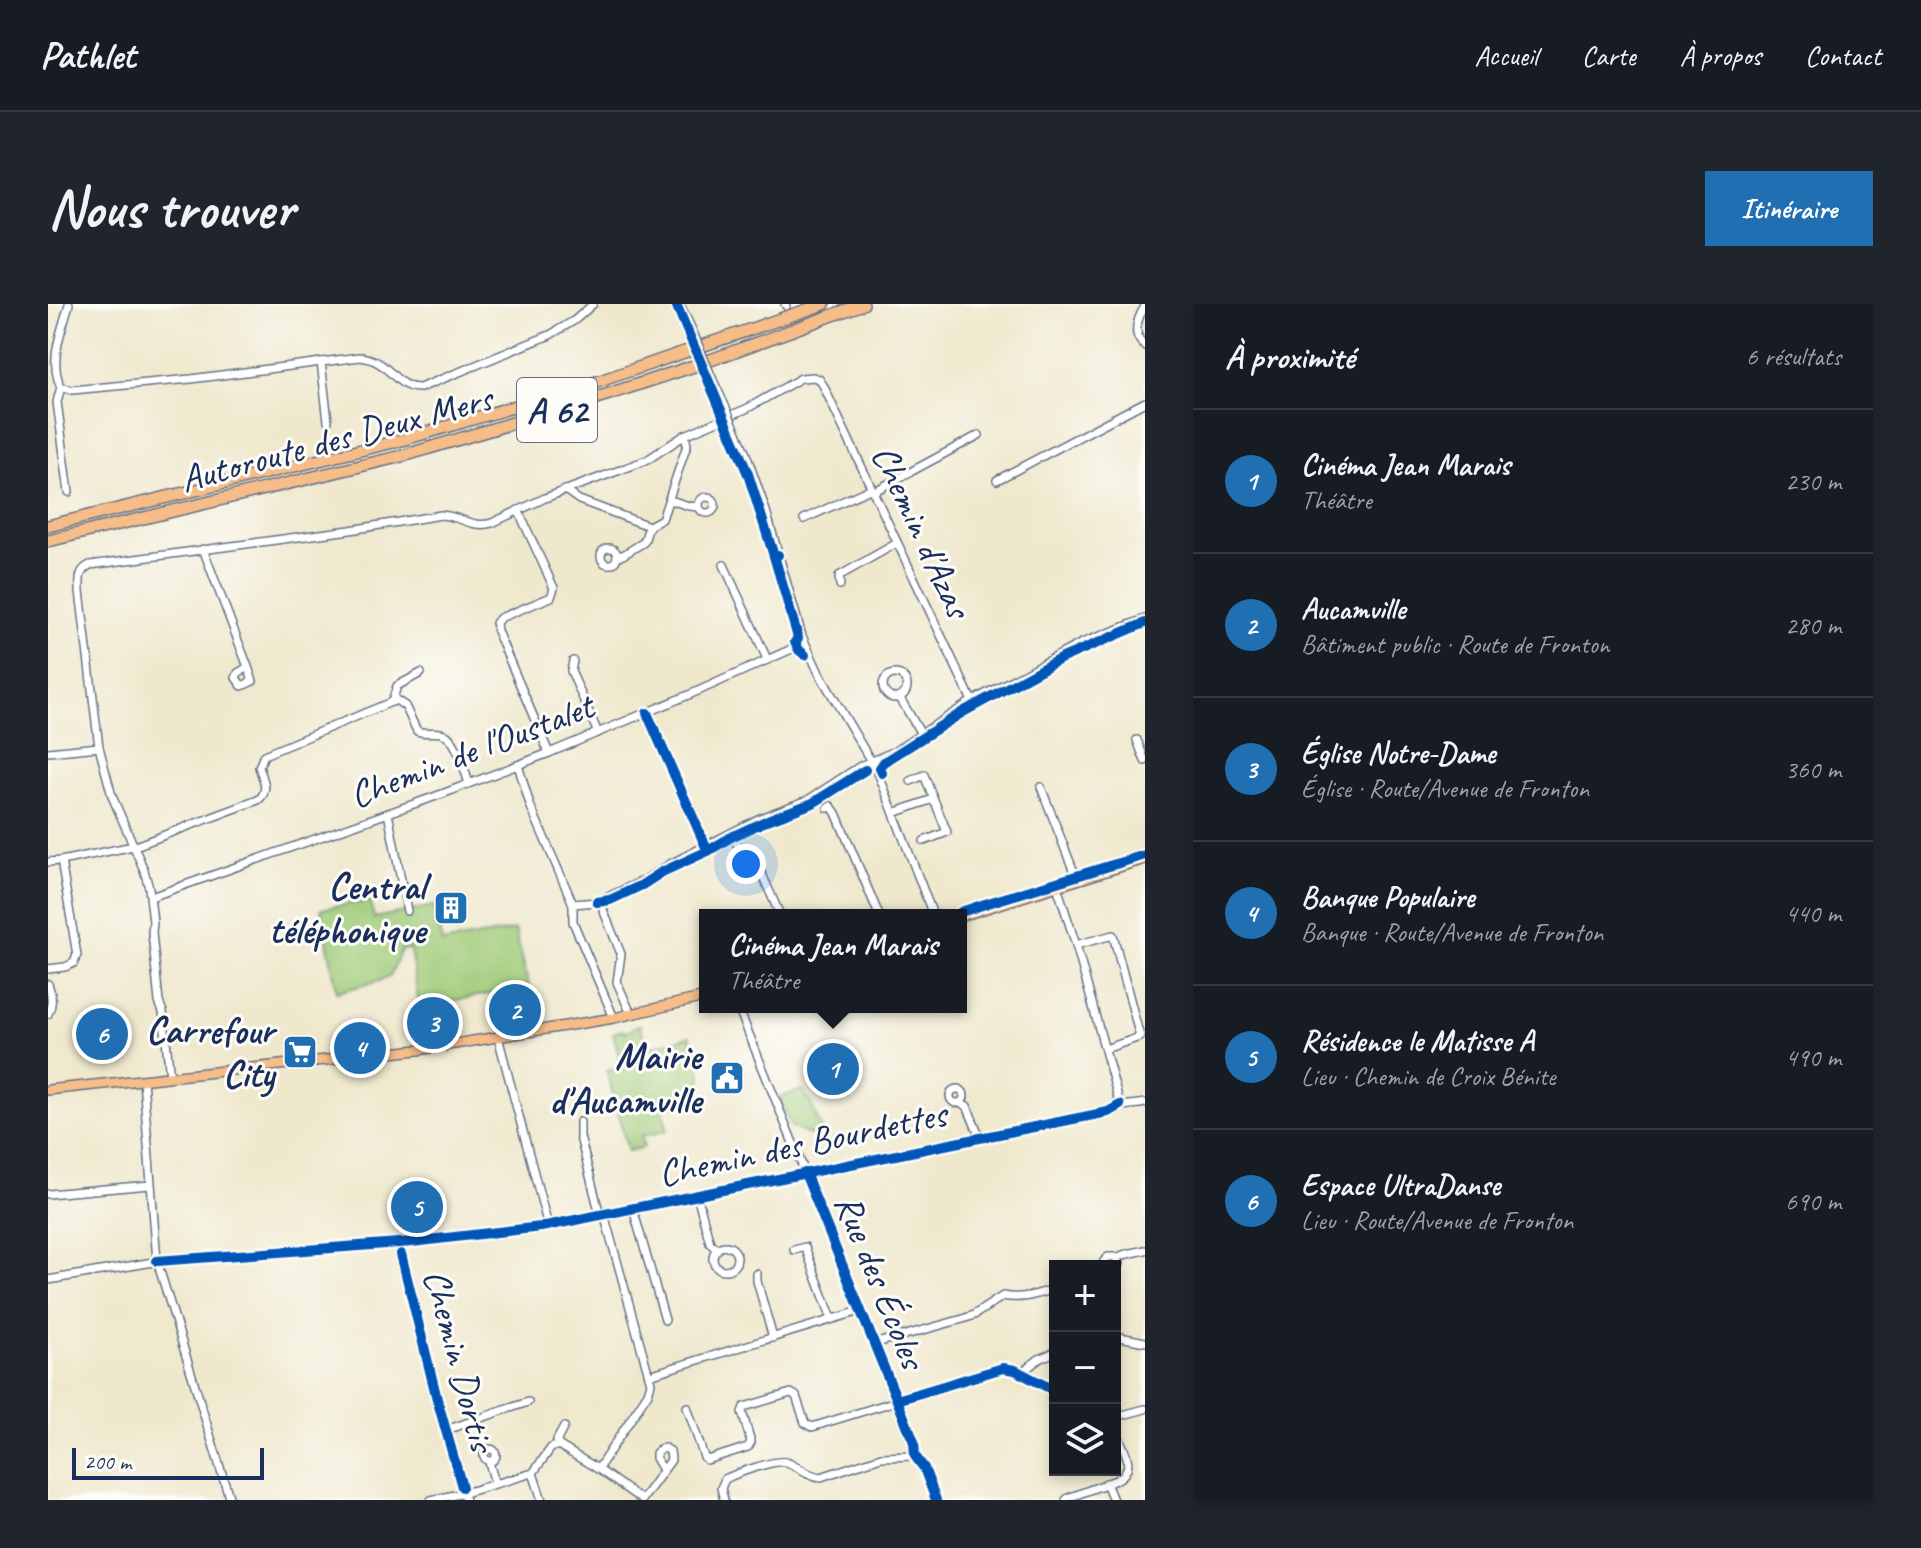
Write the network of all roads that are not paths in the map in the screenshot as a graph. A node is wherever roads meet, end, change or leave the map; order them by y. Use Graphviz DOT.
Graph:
graph roads {
  1 [pos="69,304"];
  2 [pos="593,304"];
  3 [pos="680,304"];
  4 [pos="824,304"];
  5 [pos="863,304"];
  6 [pos="1145,306"];
  7 [pos="1145,346"];
  8 [pos="48,347"];
  9 [pos="58,347"];
  10 [pos="321,362"];
  11 [pos="61,387"];
  12 [pos="1145,402"];
  13 [pos="328,421"];
  14 [pos="685,435"];
  15 [pos="979,435"];
  16 [pos="997,480"];
  17 [pos="565,490"];
  18 [pos="872,490"];
  19 [pos="69,492"];
  20 [pos="670,500"];
  21 [pos="699,507"];
  22 [pos="518,510"];
  23 [pos="804,519"];
  24 [pos="48,526"];
  25 [pos="649,526"];
  26 [pos="48,541"];
  27 [pos="897,543"];
  28 [pos="203,549"];
  29 [pos="617,556"];
  30 [pos="724,565"];
  31 [pos="840,585"];
  32 [pos="1145,619"];
  33 [pos="805,643"];
  34 [pos="767,659"];
  35 [pos="573,661"];
  36 [pos="248,667"];
  37 [pos="421,673"];
  38 [pos="900,698"];
  39 [pos="972,701"];
  40 [pos="392,702"];
  41 [pos="647,713"];
  42 [pos="598,733"];
  43 [pos="921,734"];
  44 [pos="1137,740"];
  45 [pos="99,747"];
  46 [pos="48,752"];
  47 [pos="549,753"];
  48 [pos="1145,761"];
  49 [pos="872,762"];
  50 [pos="518,765"];
  51 [pos="911,781"];
  52 [pos="469,783"];
  53 [pos="1041,787"];
  54 [pos="933,799"];
  55 [pos="828,808"];
  56 [pos="388,813"];
  57 [pos="894,813"];
  58 [pos="729,834"];
  59 [pos="924,841"];
  60 [pos="132,845"];
  61 [pos="706,847"];
  62 [pos="1145,859"];
  63 [pos="61,861"];
  64 [pos="48,862"];
  65 [pos="1077,880"];
  66 [pos="1057,886"];
  67 [pos="151,897"];
  68 [pos="597,902"];
  69 [pos="573,904"];
  70 [pos="777,909"];
  71 [pos="876,909"];
  72 [pos="931,909"];
  73 [pos="407,911"];
  74 [pos="967,914"];
  75 [pos="1076,945"];
  76 [pos="48,969"];
  77 [pos="617,976"];
  78 [pos="599,982"];
  79 [pos="48,984"];
  80 [pos="699,998"];
  81 [pos="740,1013"];
  82 [pos="48,1014"];
  83 [pos="631,1014"];
  84 [pos="614,1018"];
  85 [pos="498,1037"];
  86 [pos="1105,1049"];
  87 [pos="170,1077"];
  88 [pos="143,1080"];
  89 [pos="48,1090"];
  90 [pos="960,1103"];
  91 [pos="1145,1103"];
  92 [pos="1120,1105"];
  93 [pos="580,1122"];
  94 [pos="980,1137"];
  95 [pos="805,1173"];
  96 [pos="150,1185"];
  97 [pos="48,1194"];
  98 [pos="697,1195"];
  99 [pos="633,1209"];
  100 [pos="602,1214"];
  101 [pos="548,1226"];
  102 [pos="398,1242"];
  103 [pos="717,1250"];
  104 [pos="794,1250"];
  105 [pos="1145,1250"];
  106 [pos="1117,1259"];
  107 [pos="1105,1260"];
  108 [pos="157,1261"];
  109 [pos="757,1274"];
  110 [pos="48,1280"];
  111 [pos="1049,1291"];
  112 [pos="860,1311"];
  113 [pos="832,1319"];
  114 [pos="665,1320"];
  115 [pos="1121,1337"];
  116 [pos="773,1338"];
  117 [pos="1145,1342"];
  118 [pos="873,1344"];
  119 [pos="1049,1355"];
  120 [pos="1021,1373"];
  121 [pos="649,1375"];
  122 [pos="1049,1388"];
  123 [pos="897,1400"];
  124 [pos="528,1402"];
  125 [pos="687,1407"];
  126 [pos="1145,1409"];
  127 [pos="1121,1415"];
  128 [pos="564,1427"];
  129 [pos="446,1430"];
  130 [pos="1121,1443"];
  131 [pos="558,1445"];
  132 [pos="915,1456"];
  133 [pos="489,1462"];
  134 [pos="598,1469"];
  135 [pos="663,1470"];
  136 [pos="533,1473"];
  137 [pos="495,1483"];
  138 [pos="1106,1483"];
  139 [pos="1085,1491"];
  140 [pos="464,1497"];
  141 [pos="230,1500"];
  142 [pos="431,1500"];
  143 [pos="542,1500"];
  144 [pos="642,1500"];
  145 [pos="724,1500"];
  146 [pos="936,1500"];
  147 [pos="1066,1500"];
  148 [pos="1089,1500"];
  149 [pos="1113,1500"];
  1 -- 9 [label="street"];
  2 -- 10 [label="street"];
  3 -- 33 [label="street, bridge"];
  4 -- 24 [label="highway, Autoroute des Deux Mers / A 62"];
  5 -- 26 [label="highway, Autoroute des Deux Mers / A 62"];
  6 -- 7 [label="street"];
  8 -- 9 [label="street"];
  9 -- 11 [label="street"];
  10 -- 11 [label="street"];
  10 -- 13 [label="street"];
  11 -- 19 [label="street"];
  12 -- 16 [label="street"];
  14 -- 17 [label="street"];
  14 -- 18 [label="street, Chemin d'Azas"];
  14 -- 20 [label="street"];
  15 -- 18 [label="street"];
  17 -- 22 [label="street"];
  17 -- 25 [label="street"];
  18 -- 23 [label="street"];
  18 -- 27 [label="street, Chemin d'Azas"];
  20 -- 21 [label="street"];
  20 -- 25 [label="street"];
  22 -- 28 [label="street"];
  22 -- 47 [label="street"];
  25 -- 29 [label="street"];
  27 -- 31 [label="street"];
  27 -- 39 [label="street, Chemin d'Azas"];
  28 -- 36 [label="street"];
  28 -- 45 [label="street"];
  30 -- 34 [label="street"];
  32 -- 39 [label="street"];
  33 -- 34 [label="street, Chemin de l'Oustalet"];
  33 -- 49 [label="street"];
  34 -- 41 [label="street, Chemin de l'Oustalet"];
  35 -- 42 [label="street"];
  37 -- 40 [label="street"];
  38 -- 43 [label="street"];
  39 -- 43 [label="street"];
  40 -- 52 [label="street"];
  40 -- 60 [label="street"];
  41 -- 42 [label="street, Chemin de l'Oustalet"];
  41 -- 61 [label="street"];
  42 -- 47 [label="street, Chemin de l'Oustalet"];
  43 -- 49 [label="street"];
  44 -- 48 [label="street"];
  45 -- 46 [label="street"];
  45 -- 60 [label="street"];
  47 -- 50 [label="street, Chemin de l'Oustalet"];
  49 -- 57 [label="street"];
  49 -- 58 [label="street"];
  50 -- 52 [label="street, Chemin de l'Oustalet"];
  50 -- 69 [label="street"];
  51 -- 54 [label="street"];
  52 -- 56 [label="street, Chemin de l'Oustalet"];
  53 -- 65 [label="street"];
  54 -- 57 [label="street"];
  54 -- 59 [label="street"];
  55 -- 71 [label="street"];
  56 -- 67 [label="street, Chemin de l'Oustalet"];
  56 -- 73 [label="street"];
  57 -- 72 [label="street"];
  58 -- 61 [label="street"];
  58 -- 70 [label="street"];
  60 -- 63 [label="street"];
  60 -- 67 [label="street"];
  61 -- 68 [label="street"];
  62 -- 65 [label="main road"];
  63 -- 64 [label="street"];
  63 -- 76 [label="street"];
  65 -- 66 [label="main road"];
  66 -- 74 [label="main road"];
  66 -- 75 [label="street"];
  67 -- 87 [label="street"];
  68 -- 69 [label="street"];
  68 -- 77 [label="street"];
  69 -- 78 [label="street"];
  75 -- 86 [label="street"];
  75 -- 86 [label="street"];
  77 -- 78 [label="street"];
  77 -- 83 [label="street"];
  78 -- 84 [label="street"];
  79 -- 82 [label="street"];
  80 -- 83 [label="main road"];
  81 -- 95 [label="street, Rue des Écoles"];
  83 -- 84 [label="main road"];
  84 -- 85 [label="main road"];
  85 -- 87 [label="main road"];
  85 -- 101 [label="street"];
  86 -- 92 [label="street"];
  87 -- 88 [label="main road"];
  88 -- 89 [label="main road"];
  88 -- 96 [label="street"];
  90 -- 94 [label="street"];
  91 -- 92 [label="street, Chemin des Bourdettes"];
  92 -- 94 [label="street, Chemin des Bourdettes"];
  93 -- 100 [label="street"];
  94 -- 95 [label="street, Chemin des Bourdettes"];
  95 -- 98 [label="street, Chemin des Bourdettes"];
  95 -- 112 [label="street, Rue des Écoles"];
  96 -- 97 [label="street"];
  96 -- 108 [label="street"];
  98 -- 99 [label="street, Chemin des Bourdettes"];
  98 -- 103 [label="street"];
  99 -- 100 [label="street, Chemin des Bourdettes"];
  99 -- 114 [label="street"];
  100 -- 101 [label="street, Chemin des Bourdettes"];
  100 -- 121 [label="street"];
  101 -- 102 [label="street, Chemin des Bourdettes"];
  102 -- 108 [label="street, Chemin des Bourdettes"];
  102 -- 129 [label="street, Chemin Dortis"];
  104 -- 113 [label="street"];
  105 -- 106 [label="street"];
  106 -- 107 [label="street"];
  108 -- 110 [label="street, Chemin des Bourdettes"];
  108 -- 141 [label="street"];
  109 -- 116 [label="street"];
  111 -- 118 [label="street"];
  112 -- 113 [label="street"];
  112 -- 118 [label="street, Rue des Écoles"];
  113 -- 116 [label="street"];
  115 -- 117 [label="street"];
  116 -- 121 [label="street"];
  118 -- 123 [label="street, Rue des Écoles"];
  119 -- 120 [label="street"];
  120 -- 122 [label="street"];
  120 -- 123 [label="street"];
  121 -- 134 [label="street"];
  123 -- 125 [label="street"];
  123 -- 132 [label="street, Rue des Écoles"];
  124 -- 129 [label="street"];
  126 -- 127 [label="street"];
  128 -- 131 [label="street"];
  129 -- 140 [label="street, Chemin Dortis"];
  130 -- 138 [label="street"];
  131 -- 134 [label="street"];
  131 -- 136 [label="street"];
  132 -- 145 [label="street"];
  132 -- 146 [label="street, Rue des Écoles"];
  133 -- 137 [label="street"];
  134 -- 144 [label="street"];
  135 -- 144 [label="street"];
  136 -- 137 [label="street"];
  136 -- 143 [label="street"];
  137 -- 140 [label="street"];
  138 -- 139 [label="street"];
  138 -- 149 [label="street"];
  139 -- 147 [label="street"];
  139 -- 148 [label="street"];
  140 -- 142 [label="street"];
}
